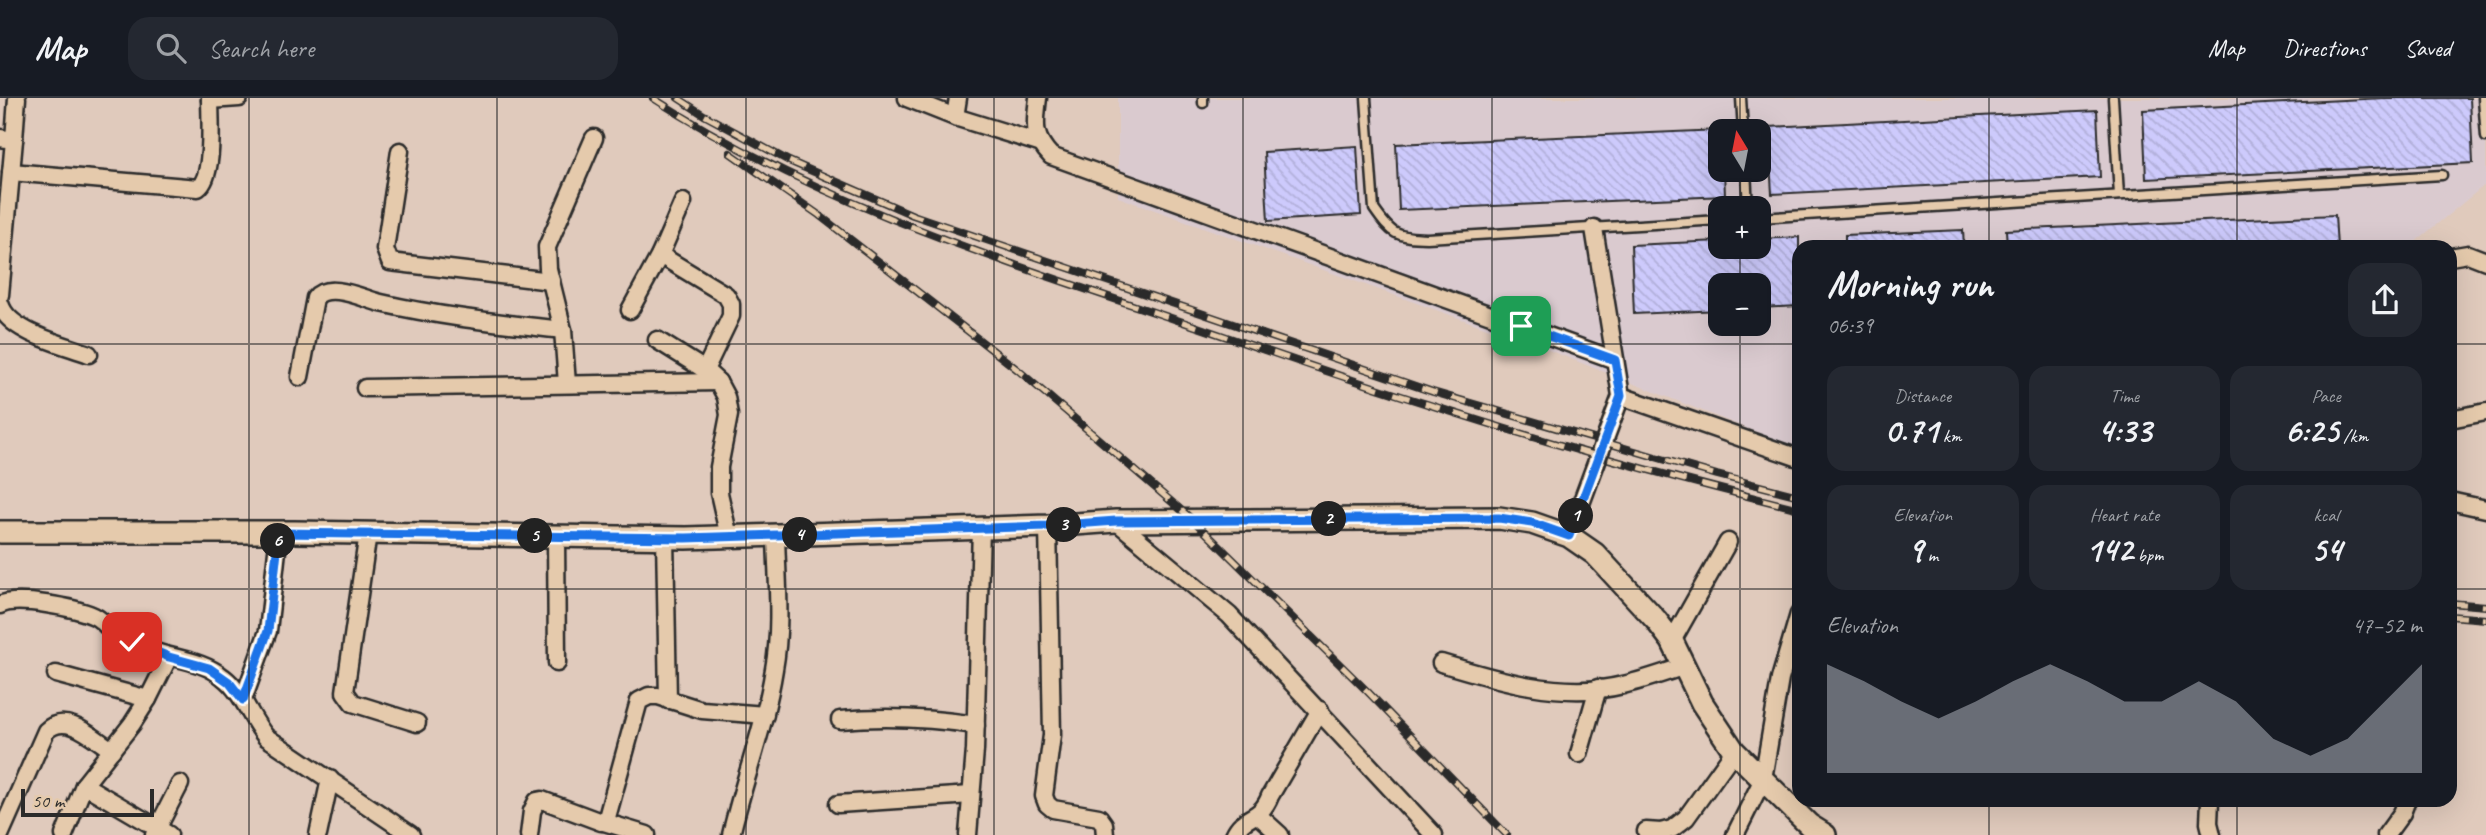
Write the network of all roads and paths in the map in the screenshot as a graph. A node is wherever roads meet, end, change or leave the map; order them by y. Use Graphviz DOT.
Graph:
graph roads {
  1 [pos="17,98"];
  2 [pos="239,98"];
  3 [pos="907,98"];
  4 [pos="958,98"];
  5 [pos="1038,98"];
  6 [pos="1366,98"];
  7 [pos="1741,98"];
  8 [pos="2113,98"];
  9 [pos="2483,98"];
  10 [pos="210,99"];
  11 [pos="955,117"];
  12 [pos="1742,119"];
  13 [pos="2486,137"];
  14 [pos="594,138"];
  15 [pos="7,139"];
  16 [pos="1039,143"];
  17 [pos="400,151"];
  18 [pos="11,172"];
  19 [pos="2442,175"];
  20 [pos="2119,195"];
  21 [pos="682,202"];
  22 [pos="1771,217"];
  23 [pos="1708,221"];
  24 [pos="1594,228"];
  25 [pos="660,255"];
  26 [pos="2457,256"];
  27 [pos="2486,261"];
  28 [pos="551,282"];
  29 [pos="0,295"];
  30 [pos="0,303"];
  31 [pos="631,310"];
  32 [pos="563,330"];
  33 [pos="657,340"];
  34 [pos="89,354"];
  35 [pos="1615,360"];
  36 [pos="705,370"];
  37 [pos="300,377"];
  38 [pos="718,382"];
  39 [pos="567,384"];
  40 [pos="365,388"];
  41 [pos="1621,396"];
  42 [pos="2486,412"];
  43 [pos="2457,418"];
  44 [pos="1792,456"];
  45 [pos="2457,503"];
  46 [pos="2486,509"];
  47 [pos="1116,521"];
  48 [pos="1048,526"];
  49 [pos="981,527"];
  50 [pos="0,532"];
  51 [pos="279,533"];
  52 [pos="368,533"];
  53 [pos="556,536"];
  54 [pos="776,536"];
  55 [pos="1569,536"];
  56 [pos="665,537"];
  57 [pos="729,537"];
  58 [pos="1727,542"];
  59 [pos="0,605"];
  60 [pos="1792,638"];
  61 [pos="1672,640"];
  62 [pos="169,657"];
  63 [pos="557,663"];
  64 [pos="1441,663"];
  65 [pos="1685,666"];
  66 [pos="56,674"];
  67 [pos="1598,688"];
  68 [pos="148,699"];
  69 [pos="243,700"];
  70 [pos="668,700"];
  71 [pos="1320,710"];
  72 [pos="765,715"];
  73 [pos="840,720"];
  74 [pos="417,723"];
  75 [pos="976,725"];
  76 [pos="112,750"];
  77 [pos="1734,751"];
  78 [pos="1579,754"];
  79 [pos="330,779"];
  80 [pos="1763,779"];
  81 [pos="180,784"];
  82 [pos="84,785"];
  83 [pos="971,795"];
  84 [pos="838,804"];
  85 [pos="2210,807"];
  86 [pos="2404,807"];
  87 [pos="1258,815"];
  88 [pos="604,822"];
  89 [pos="1646,831"];
  90 [pos="160,833"];
  91 [pos="0,835"];
  92 [pos="64,835"];
  93 [pos="318,835"];
  94 [pos="411,835"];
  95 [pos="529,835"];
  96 [pos="646,835"];
  97 [pos="731,835"];
  98 [pos="968,835"];
  99 [pos="1105,835"];
  100 [pos="1234,835"];
  101 [pos="1280,835"];
  102 [pos="1434,835"];
  103 [pos="1735,835"];
  104 [pos="1825,835"];
  105 [pos="2212,835"];
  106 [pos="2386,835"];
  1 -- 15 [label="street"];
  2 -- 10 [label="street"];
  3 -- 11 [label="street"];
  4 -- 11 [label="street"];
  5 -- 16 [label="street"];
  6 -- 24 [label="lane"];
  7 -- 12 [label="lane"];
  8 -- 20 [label="lane"];
  9 -- 13 [label="lane"];
  10 -- 18 [label="street"];
  11 -- 16 [label="street"];
  14 -- 28 [label="street"];
  15 -- 18 [label="street"];
  16 -- 35 [label="street"];
  17 -- 28 [label="street"];
  18 -- 29 [label="street"];
  19 -- 20 [label="lane"];
  20 -- 22 [label="lane"];
  21 -- 25 [label="street"];
  23 -- 24 [label="lane"];
  24 -- 35 [label="street"];
  25 -- 31 [label="street"];
  25 -- 36 [label="street"];
  26 -- 27 [label="street"];
  28 -- 32 [label="street"];
  30 -- 34 [label="street"];
  32 -- 37 [label="street"];
  32 -- 39 [label="street"];
  33 -- 36 [label="street"];
  35 -- 41 [label="street"];
  36 -- 38 [label="street"];
  38 -- 39 [label="street"];
  38 -- 57 [label="street"];
  39 -- 40 [label="street"];
  41 -- 44 [label="street"];
  41 -- 55 [label="street"];
  42 -- 43 [label="street"];
  45 -- 46 [label="street"];
  47 -- 48 [label="street"];
  47 -- 55 [label="street"];
  47 -- 71 [label="street"];
  48 -- 49 [label="street"];
  48 -- 99 [label="street"];
  49 -- 54 [label="street"];
  49 -- 75 [label="street"];
  50 -- 51 [label="street"];
  51 -- 52 [label="street"];
  51 -- 69 [label="street"];
  52 -- 53 [label="street"];
  52 -- 74 [label="street"];
  53 -- 56 [label="street"];
  53 -- 63 [label="street"];
  54 -- 57 [label="street"];
  54 -- 72 [label="street"];
  55 -- 61 [label="street"];
  56 -- 57 [label="street"];
  56 -- 70 [label="street"];
  58 -- 61 [label="street"];
  59 -- 62 [label="street"];
  60 -- 80 [label="street"];
  61 -- 65 [label="street"];
  62 -- 68 [label="street"];
  62 -- 69 [label="street"];
  64 -- 67 [label="street"];
  65 -- 67 [label="street"];
  65 -- 77 [label="street"];
  66 -- 68 [label="street"];
  67 -- 78 [label="street"];
  68 -- 76 [label="street"];
  69 -- 79 [label="street"];
  70 -- 72 [label="street"];
  70 -- 88 [label="street"];
  71 -- 87 [label="street"];
  71 -- 102 [label="street"];
  72 -- 97 [label="street"];
  73 -- 75 [label="street"];
  75 -- 83 [label="street"];
  76 -- 82 [label="street"];
  76 -- 91 [label="street"];
  77 -- 80 [label="street"];
  77 -- 89 [label="street"];
  79 -- 93 [label="street"];
  79 -- 94 [label="street"];
  80 -- 103 [label="street"];
  80 -- 104 [label="street"];
  81 -- 90 [label="street"];
  82 -- 90 [label="street"];
  82 -- 92 [label="street"];
  83 -- 84 [label="street"];
  83 -- 98 [label="street"];
  85 -- 105 [label="street"];
  86 -- 106 [label="street"];
  87 -- 100 [label="street"];
  87 -- 101 [label="street"];
  88 -- 95 [label="street"];
  88 -- 96 [label="street"];
}
